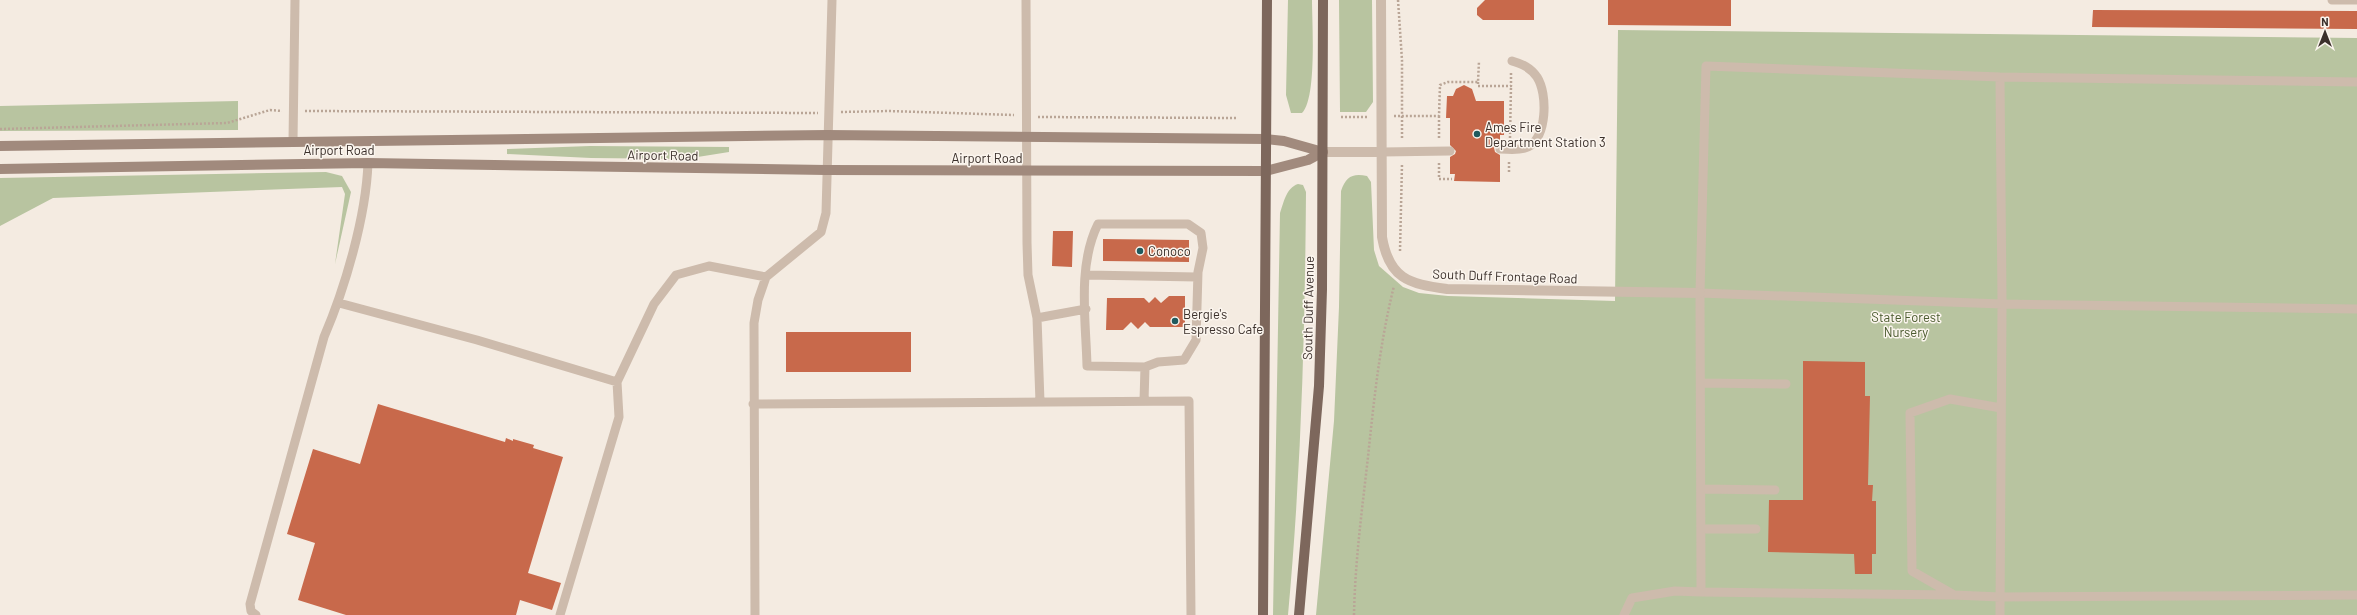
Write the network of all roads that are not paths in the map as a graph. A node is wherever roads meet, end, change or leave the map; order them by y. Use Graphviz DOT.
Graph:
graph roads {
  1 [pos="295,0"];
  2 [pos="832,0"];
  3 [pos="1026,0"];
  4 [pos="1267,0"];
  5 [pos="1323,0"];
  6 [pos="1381,0"];
  7 [pos="2332,0"];
  8 [pos="2357,0"];
  9 [pos="1512,61"];
  10 [pos="2000,77"];
  11 [pos="2357,82"];
  12 [pos="827,136"];
  13 [pos="1027,137"];
  14 [pos="1266,139"];
  15 [pos="293,141"];
  16 [pos="0,146"];
  17 [pos="1505,149"];
  18 [pos="1450,151"];
  19 [pos="1323,152"];
  20 [pos="1382,152"];
  21 [pos="368,163"];
  22 [pos="0,169"];
  23 [pos="826,170"];
  24 [pos="1026,171"];
  25 [pos="1266,171"];
  26 [pos="1086,275"];
  27 [pos="766,277"];
  28 [pos="1198,277"];
  29 [pos="1700,293"];
  30 [pos="338,303"];
  31 [pos="2002,304"];
  32 [pos="1086,309"];
  33 [pos="2357,309"];
  34 [pos="1037,318"];
  35 [pos="1145,367"];
  36 [pos="617,382"];
  37 [pos="1701,383"];
  38 [pos="1786,384"];
  39 [pos="1144,401"];
  40 [pos="1040,402"];
  41 [pos="754,404"];
  42 [pos="2001,408"];
  43 [pos="1701,489"];
  44 [pos="1775,490"];
  45 [pos="1701,529"];
  46 [pos="1756,529"];
  47 [pos="1701,592"];
  48 [pos="1954,595"];
  49 [pos="2357,595"];
  50 [pos="2000,597"];
  51 [pos="256,615"];
  52 [pos="560,615"];
  53 [pos="755,615"];
  54 [pos="1191,615"];
  55 [pos="1263,615"];
  56 [pos="1299,615"];
  57 [pos="1624,615"];
  58 [pos="2000,615"];
  1 -- 15 [label="lane"];
  2 -- 12 [label="lane"];
  3 -- 13 [label="lane"];
  4 -- 14 [label="main road"];
  5 -- 19 [label="main road, South Duff Avenue"];
  6 -- 20 [label="street, South Duff Frontage Road"];
  7 -- 8 [label="lane"];
  9 -- 17 [label="lane"];
  10 -- 11 [label="lane"];
  10 -- 29 [label="lane"];
  10 -- 31 [label="lane"];
  12 -- 13 [label="main road, Airport Road"];
  12 -- 15 [label="main road, Airport Road"];
  12 -- 23 [label="lane"];
  13 -- 14 [label="main road, Airport Road"];
  13 -- 24 [label="lane"];
  14 -- 19 [label="main road, Airport Road"];
  14 -- 25 [label="main road"];
  15 -- 16 [label="main road, Airport Road"];
  18 -- 20 [label="lane"];
  19 -- 20 [label="street, Airport Road"];
  19 -- 25 [label="main road, Airport Road"];
  19 -- 56 [label="main road, South Duff Avenue"];
  20 -- 29 [label="street, South Duff Frontage Road"];
  21 -- 22 [label="main road, Airport Road"];
  21 -- 23 [label="main road, Airport Road"];
  21 -- 30 [label="lane"];
  23 -- 24 [label="main road, Airport Road"];
  23 -- 27 [label="lane"];
  24 -- 25 [label="main road, Airport Road"];
  24 -- 34 [label="lane"];
  25 -- 55 [label="main road"];
  26 -- 28 [label="lane"];
  26 -- 28 [label="lane"];
  26 -- 32 [label="lane"];
  27 -- 36 [label="lane"];
  27 -- 41 [label="lane"];
  28 -- 35 [label="lane"];
  29 -- 31 [label="lane"];
  29 -- 37 [label="lane"];
  30 -- 36 [label="lane"];
  30 -- 51 [label="lane"];
  31 -- 33 [label="lane"];
  31 -- 42 [label="lane"];
  32 -- 34 [label="lane"];
  32 -- 35 [label="lane"];
  34 -- 40 [label="lane"];
  35 -- 39 [label="lane"];
  36 -- 52 [label="lane"];
  37 -- 38 [label="lane"];
  37 -- 43 [label="lane"];
  39 -- 40 [label="lane"];
  39 -- 54 [label="lane"];
  40 -- 41 [label="lane"];
  41 -- 53 [label="lane"];
  42 -- 48 [label="lane"];
  42 -- 50 [label="lane"];
  43 -- 44 [label="lane"];
  43 -- 45 [label="lane"];
  45 -- 46 [label="lane"];
  45 -- 47 [label="lane"];
  47 -- 48 [label="lane"];
  47 -- 57 [label="lane"];
  48 -- 50 [label="lane"];
  49 -- 50 [label="lane"];
  50 -- 58 [label="lane"];
}
